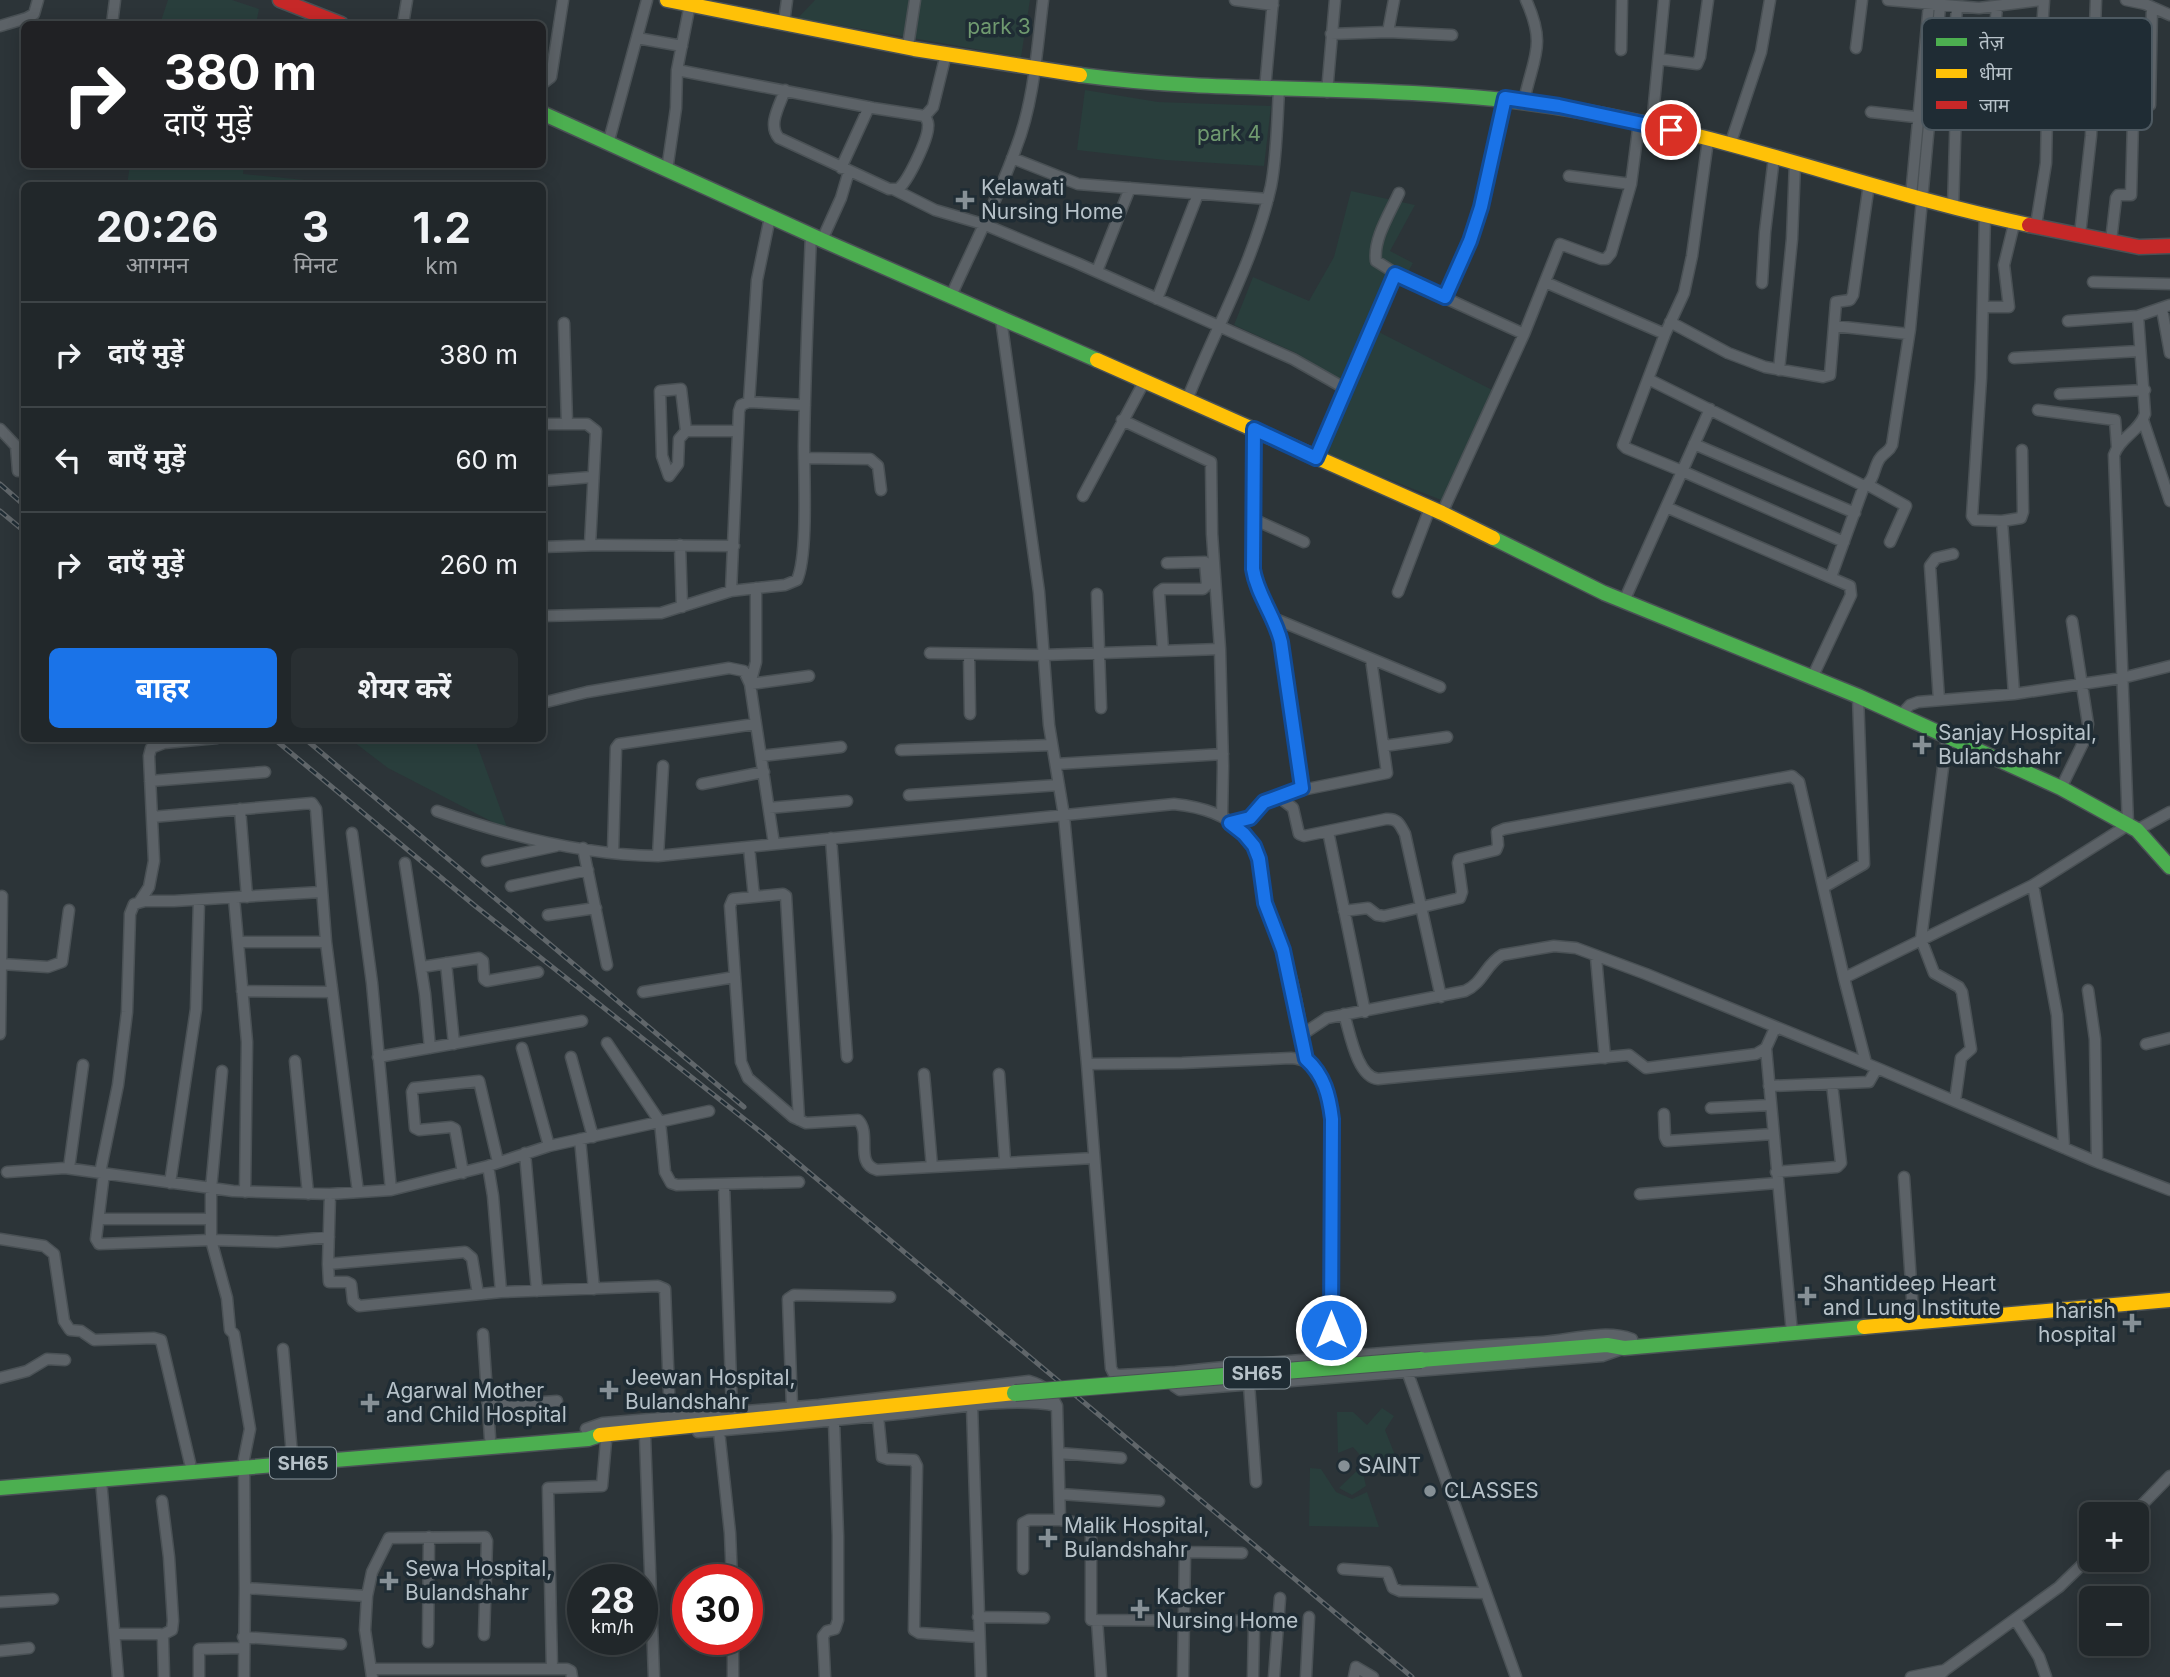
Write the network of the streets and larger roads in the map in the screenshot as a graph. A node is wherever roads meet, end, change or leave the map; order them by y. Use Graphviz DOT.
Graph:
graph roads {
  1 [pos="38,0"];
  2 [pos="116,0"];
  3 [pos="280,0"];
  4 [pos="407,0"];
  5 [pos="563,0"];
  6 [pos="647,0"];
  7 [pos="667,0"];
  8 [pos="787,0"];
  9 [pos="915,0"];
  10 [pos="1043,0"];
  11 [pos="1235,0"];
  12 [pos="1335,0"];
  13 [pos="1394,0"];
  14 [pos="1526,0"];
  15 [pos="1622,0"];
  16 [pos="1664,0"];
  17 [pos="1708,0"];
  18 [pos="1770,0"];
  19 [pos="1862,0"];
  20 [pos="1888,0"];
  21 [pos="2043,0"];
  22 [pos="2096,0"];
  23 [pos="2126,0"];
  24 [pos="1273,2"];
  25 [pos="2012,2"];
  26 [pos="690,4"];
  27 [pos="719,5"];
  28 [pos="1934,5"];
  29 [pos="1960,5"];
  30 [pos="2152,6"];
  31 [pos="1997,7"];
  32 [pos="2170,15"];
  33 [pos="1933,18"];
  34 [pos="1996,18"];
  35 [pos="2042,18"];
  36 [pos="2095,18"];
  37 [pos="2152,18"];
  38 [pos="112,21"];
  39 [pos="333,21"];
  40 [pos="404,21"];
  41 [pos="784,22"];
  42 [pos="0,26"];
  43 [pos="1388,32"];
  44 [pos="1331,34"];
  45 [pos="1451,35"];
  46 [pos="637,38"];
  47 [pos="682,46"];
  48 [pos="908,46"];
  49 [pos="1856,48"];
  50 [pos="1621,50"];
  51 [pos="947,54"];
  52 [pos="1660,59"];
  53 [pos="1034,69"];
  54 [pos="677,70"];
  55 [pos="546,81"];
  56 [pos="785,90"];
  57 [pos="1272,90"];
  58 [pos="1327,92"];
  59 [pos="1505,98"];
  60 [pos="1524,101"];
  61 [pos="869,107"];
  62 [pos="1871,113"];
  63 [pos="546,115"];
  64 [pos="925,116"];
  65 [pos="1922,118"];
  66 [pos="1645,123"];
  67 [pos="1924,130"];
  68 [pos="1955,130"];
  69 [pos="2047,130"];
  70 [pos="2091,130"];
  71 [pos="2133,130"];
  72 [pos="1708,140"];
  73 [pos="608,144"];
  74 [pos="1730,145"];
  75 [pos="1774,157"];
  76 [pos="1012,158"];
  77 [pos="1795,163"];
  78 [pos="845,169"];
  79 [pos="667,170"];
  80 [pos="1569,176"];
  81 [pos="1631,184"];
  82 [pos="1869,184"];
  83 [pos="1130,188"];
  84 [pos="893,189"];
  85 [pos="1399,193"];
  86 [pos="1198,194"];
  87 [pos="1917,198"];
  88 [pos="1268,199"];
  89 [pos="1953,208"];
  90 [pos="1985,214"];
  91 [pos="771,216"];
  92 [pos="2015,220"];
  93 [pos="983,224"];
  94 [pos="2036,225"];
  95 [pos="2080,234"];
  96 [pos="817,238"];
  97 [pos="2111,241"];
  98 [pos="2170,246"];
  99 [pos="1097,271"];
  100 [pos="1395,274"];
  101 [pos="1545,282"];
  102 [pos="2094,282"];
  103 [pos="1762,283"];
  104 [pos="2170,284"];
  105 [pos="951,296"];
  106 [pos="1445,297"];
  107 [pos="1157,299"];
  108 [pos="1984,307"];
  109 [pos="2166,307"];
  110 [pos="2138,316"];
  111 [pos="1002,319"];
  112 [pos="2068,321"];
  113 [pos="1670,322"];
  114 [pos="564,323"];
  115 [pos="1219,326"];
  116 [pos="1834,326"];
  117 [pos="1524,334"];
  118 [pos="1665,334"];
  119 [pos="1909,334"];
  120 [pos="2139,351"];
  121 [pos="2170,353"];
  122 [pos="2014,358"];
  123 [pos="1779,370"];
  124 [pos="1648,379"];
  125 [pos="1144,382"];
  126 [pos="1346,389"];
  127 [pos="2145,390"];
  128 [pos="2060,394"];
  129 [pos="1187,400"];
  130 [pos="749,402"];
  131 [pos="805,405"];
  132 [pos="1710,410"];
  133 [pos="2038,410"];
  134 [pos="1122,420"];
  135 [pos="2143,420"];
  136 [pos="546,424"];
  137 [pos="567,424"];
  138 [pos="0,429"];
  139 [pos="1254,429"];
  140 [pos="686,431"];
  141 [pos="738,431"];
  142 [pos="1694,444"];
  143 [pos="2117,446"];
  144 [pos="2022,450"];
  145 [pos="804,458"];
  146 [pos="1316,458"];
  147 [pos="2165,466"];
  148 [pos="18,471"];
  149 [pos="1682,471"];
  150 [pos="593,477"];
  151 [pos="546,481"];
  152 [pos="1866,486"];
  153 [pos="881,490"];
  154 [pos="1083,496"];
  155 [pos="2169,496"];
  156 [pos="1666,507"];
  157 [pos="1436,511"];
  158 [pos="1855,513"];
  159 [pos="1253,519"];
  160 [pos="2002,521"];
  161 [pos="1304,542"];
  162 [pos="1844,542"];
  163 [pos="1890,542"];
  164 [pos="590,545"];
  165 [pos="680,545"];
  166 [pos="734,546"];
  167 [pos="546,547"];
  168 [pos="1953,554"];
  169 [pos="1167,563"];
  170 [pos="1831,577"];
  171 [pos="757,587"];
  172 [pos="731,591"];
  173 [pos="1398,592"];
  174 [pos="1097,594"];
  175 [pos="1624,601"];
  176 [pos="682,607"];
  177 [pos="546,616"];
  178 [pos="1273,618"];
  179 [pos="2071,621"];
  180 [pos="1220,649"];
  181 [pos="1163,651"];
  182 [pos="930,653"];
  183 [pos="1100,653"];
  184 [pos="969,654"];
  185 [pos="1043,655"];
  186 [pos="1371,659"];
  187 [pos="2170,666"];
  188 [pos="809,677"];
  189 [pos="1812,678"];
  190 [pos="2122,678"];
  191 [pos="750,684"];
  192 [pos="2083,684"];
  193 [pos="1440,687"];
  194 [pos="2014,694"];
  195 [pos="1858,696"];
  196 [pos="1939,700"];
  197 [pos="546,702"];
  198 [pos="1101,708"];
  199 [pos="970,714"];
  200 [pos="1899,716"];
  201 [pos="755,724"];
  202 [pos="1947,736"];
  203 [pos="1447,737"];
  204 [pos="174,742"];
  205 [pos="1052,745"];
  206 [pos="1384,746"];
  207 [pos="841,747"];
  208 [pos="901,750"];
  209 [pos="1223,754"];
  210 [pos="761,756"];
  211 [pos="1056,764"];
  212 [pos="663,766"];
  213 [pos="265,772"];
  214 [pos="764,772"];
  215 [pos="150,781"];
  216 [pos="702,785"];
  217 [pos="1059,785"];
  218 [pos="1302,788"];
  219 [pos="2061,788"];
  220 [pos="1282,794"];
  221 [pos="909,796"];
  222 [pos="847,801"];
  223 [pos="240,808"];
  224 [pos="769,808"];
  225 [pos="437,811"];
  226 [pos="2170,812"];
  227 [pos="1064,816"];
  228 [pos="152,817"];
  229 [pos="1226,820"];
  230 [pos="2132,828"];
  231 [pos="1328,831"];
  232 [pos="352,833"];
  233 [pos="831,838"];
  234 [pos="774,844"];
  235 [pos="561,845"];
  236 [pos="749,847"];
  237 [pos="583,848"];
  238 [pos="613,852"];
  239 [pos="658,856"];
  240 [pos="487,861"];
  241 [pos="405,863"];
  242 [pos="2170,867"];
  243 [pos="588,870"];
  244 [pos="2034,885"];
  245 [pos="511,886"];
  246 [pos="1824,887"];
  247 [pos="321,892"];
  248 [pos="2,896"];
  249 [pos="247,897"];
  250 [pos="754,897"];
  251 [pos="234,898"];
  252 [pos="199,900"];
  253 [pos="140,901"];
  254 [pos="596,908"];
  255 [pos="1421,908"];
  256 [pos="69,910"];
  257 [pos="1344,911"];
  258 [pos="548,915"];
  259 [pos="1921,939"];
  260 [pos="239,942"];
  261 [pos="326,942"];
  262 [pos="1596,957"];
  263 [pos="446,963"];
  264 [pos="1,964"];
  265 [pos="607,965"];
  266 [pos="422,967"];
  267 [pos="538,972"];
  268 [pos="735,977"];
  269 [pos="1844,978"];
  270 [pos="2088,990"];
  271 [pos="242,991"];
  272 [pos="332,992"];
  273 [pos="643,992"];
  274 [pos="1441,997"];
  275 [pos="1366,1012"];
  276 [pos="1344,1014"];
  277 [pos="582,1021"];
  278 [pos="1775,1028"];
  279 [pos="0,1034"];
  280 [pos="1303,1034"];
  281 [pos="2170,1038"];
  282 [pos="607,1043"];
  283 [pos="454,1044"];
  284 [pos="2146,1044"];
  285 [pos="430,1048"];
  286 [pos="522,1048"];
  287 [pos="1766,1048"];
  288 [pos="378,1057"];
  289 [pos="847,1057"];
  290 [pos="571,1058"];
  291 [pos="1605,1058"];
  292 [pos="1306,1059"];
  293 [pos="295,1061"];
  294 [pos="1087,1064"];
  295 [pos="83,1065"];
  296 [pos="1872,1066"];
  297 [pos="222,1071"];
  298 [pos="924,1074"];
  299 [pos="999,1074"];
  300 [pos="1832,1084"];
  301 [pos="1769,1086"];
  302 [pos="1955,1101"];
  303 [pos="1770,1105"];
  304 [pos="1711,1108"];
  305 [pos="709,1111"];
  306 [pos="1664,1114"];
  307 [pos="799,1120"];
  308 [pos="660,1122"];
  309 [pos="1773,1134"];
  310 [pos="593,1137"];
  311 [pos="580,1139"];
  312 [pos="549,1146"];
  313 [pos="2064,1148"];
  314 [pos="525,1153"];
  315 [pos="1094,1158"];
  316 [pos="1005,1162"];
  317 [pos="2097,1162"];
  318 [pos="493,1164"];
  319 [pos="932,1167"];
  320 [pos="69,1168"];
  321 [pos="7,1171"];
  322 [pos="102,1173"];
  323 [pos="463,1173"];
  324 [pos="1904,1177"];
  325 [pos="1776,1178"];
  326 [pos="799,1182"];
  327 [pos="170,1183"];
  328 [pos="724,1184"];
  329 [pos="211,1189"];
  330 [pos="391,1190"];
  331 [pos="2170,1190"];
  332 [pos="245,1192"];
  333 [pos="358,1192"];
  334 [pos="308,1194"];
  335 [pos="330,1194"];
  336 [pos="1640,1194"];
  337 [pos="99,1219"];
  338 [pos="211,1219"];
  339 [pos="329,1237"];
  340 [pos="0,1240"];
  341 [pos="211,1240"];
  342 [pos="328,1264"];
  343 [pos="594,1289"];
  344 [pos="2170,1290"];
  345 [pos="537,1291"];
  346 [pos="501,1292"];
  347 [pos="478,1294"];
  348 [pos="890,1297"];
  349 [pos="2170,1300"];
  350 [pos="1913,1313"];
  351 [pos="1792,1328"];
  352 [pos="483,1334"];
  353 [pos="1628,1343"];
  354 [pos="283,1349"];
  355 [pos="1331,1356"];
  356 [pos="65,1360"];
  357 [pos="1407,1371"];
  358 [pos="1176,1372"];
  359 [pos="0,1378"];
  360 [pos="1331,1378"];
  361 [pos="1249,1384"];
  362 [pos="557,1401"];
  363 [pos="488,1406"];
  364 [pos="972,1406"];
  365 [pos="1057,1406"];
  366 [pos="792,1407"];
  367 [pos="732,1411"];
  368 [pos="878,1416"];
  369 [pos="670,1417"];
  370 [pos="834,1421"];
  371 [pos="719,1431"];
  372 [pos="587,1434"];
  373 [pos="605,1437"];
  374 [pos="645,1437"];
  375 [pos="489,1438"];
  376 [pos="1059,1453"];
  377 [pos="292,1454"];
  378 [pos="1121,1458"];
  379 [pos="190,1463"];
  380 [pos="245,1463"];
  381 [pos="2170,1476"];
  382 [pos="0,1479"];
  383 [pos="101,1479"];
  384 [pos="1256,1482"];
  385 [pos="0,1488"];
  386 [pos="1060,1494"];
  387 [pos="1158,1501"];
  388 [pos="162,1502"];
  389 [pos="2145,1502"];
  390 [pos="1060,1520"];
  391 [pos="429,1537"];
  392 [pos="1153,1551"];
  393 [pos="1185,1552"];
  394 [pos="1242,1553"];
  395 [pos="731,1564"];
  396 [pos="2079,1568"];
  397 [pos="1023,1569"];
  398 [pos="1343,1569"];
  399 [pos="245,1588"];
  400 [pos="1486,1593"];
  401 [pos="367,1596"];
  402 [pos="1280,1598"];
  403 [pos="53,1599"];
  404 [pos="0,1602"];
  405 [pos="1309,1617"];
  406 [pos="978,1618"];
  407 [pos="1044,1618"];
  408 [pos="2015,1619"];
  409 [pos="1097,1620"];
  410 [pos="1185,1622"];
  411 [pos="116,1634"];
  412 [pos="484,1635"];
  413 [pos="162,1636"];
  414 [pos="979,1637"];
  415 [pos="428,1642"];
  416 [pos="243,1643"];
  417 [pos="341,1644"];
  418 [pos="29,1648"];
  419 [pos="0,1651"];
  420 [pos="733,1655"];
  421 [pos="552,1669"];
  422 [pos="372,1673"];
  423 [pos="1942,1673"];
  424 [pos="118,1677"];
  425 [pos="164,1677"];
  426 [pos="199,1677"];
  427 [pos="244,1677"];
  428 [pos="572,1677"];
  429 [pos="654,1677"];
  430 [pos="733,1677"];
  431 [pos="825,1677"];
  432 [pos="981,1677"];
  433 [pos="1101,1677"];
  434 [pos="1184,1677"];
  435 [pos="1252,1677"];
  436 [pos="1274,1677"];
  437 [pos="1306,1677"];
  438 [pos="1354,1677"];
  439 [pos="1373,1677"];
  440 [pos="1516,1677"];
  441 [pos="1911,1677"];
  442 [pos="2046,1677"];
  1 -- 42 [label="street"];
  2 -- 38 [label="street"];
  3 -- 39 [label="street"];
  4 -- 40 [label="street"];
  5 -- 55 [label="street"];
  6 -- 46 [label="street"];
  7 -- 26 [label="street"];
  8 -- 41 [label="street"];
  9 -- 48 [label="street"];
  10 -- 53 [label="street"];
  11 -- 24 [label="street"];
  12 -- 44 [label="street"];
  13 -- 43 [label="street"];
  14 -- 60 [label="street"];
  15 -- 50 [label="street"];
  16 -- 52 [label="street"];
  17 -- 52 [label="street"];
  18 -- 74 [label="street"];
  19 -- 49 [label="street"];
  20 -- 28 [label="street"];
  21 -- 25 [label="street"];
  21 -- 35 [label="street"];
  22 -- 36 [label="street"];
  23 -- 30 [label="street"];
  24 -- 57 [label="street"];
  25 -- 31 [label="street"];
  26 -- 27 [label="street"];
  26 -- 47 [label="street"];
  27 -- 41 [label="street"];
  28 -- 29 [label="street"];
  28 -- 33 [label="street"];
  29 -- 31 [label="street"];
  30 -- 32 [label="street"];
  30 -- 37 [label="street"];
  31 -- 34 [label="street"];
  41 -- 48 [label="street"];
  43 -- 44 [label="street"];
  43 -- 45 [label="street"];
  44 -- 58 [label="street"];
  46 -- 47 [label="street"];
  46 -- 73 [label="street"];
  47 -- 54 [label="street"];
  48 -- 51 [label="street"];
  51 -- 53 [label="street"];
  51 -- 64 [label="street"];
  52 -- 66 [label="street"];
  53 -- 57 [label="street"];
  53 -- 76 [label="street"];
  54 -- 56 [label="street"];
  54 -- 79 [label="street"];
  56 -- 61 [label="street"];
  56 -- 78 [label="street"];
  57 -- 58 [label="street"];
  57 -- 88 [label="street"];
  58 -- 59 [label="street"];
  59 -- 60 [label="street"];
  59 -- 106 [label="street"];
  60 -- 66 [label="street"];
  61 -- 64 [label="street"];
  61 -- 78 [label="street"];
  62 -- 65 [label="street"];
  63 -- 73 [label="street"];
  64 -- 84 [label="street"];
  66 -- 72 [label="street"];
  66 -- 81 [label="street"];
  67 -- 87 [label="street"];
  68 -- 89 [label="street"];
  69 -- 94 [label="street"];
  70 -- 95 [label="street"];
  71 -- 97 [label="street"];
  72 -- 74 [label="street"];
  72 -- 113 [label="street"];
  73 -- 79 [label="street"];
  74 -- 75 [label="street"];
  75 -- 77 [label="street"];
  75 -- 103 [label="street"];
  76 -- 83 [label="street"];
  76 -- 93 [label="street"];
  77 -- 82 [label="street"];
  77 -- 123 [label="street"];
  78 -- 84 [label="street"];
  78 -- 96 [label="street"];
  79 -- 91 [label="street"];
  80 -- 81 [label="street"];
  81 -- 101 [label="street"];
  82 -- 87 [label="street"];
  82 -- 116 [label="street"];
  83 -- 86 [label="street"];
  83 -- 99 [label="street"];
  84 -- 93 [label="street"];
  85 -- 100 [label="street"];
  86 -- 88 [label="street"];
  86 -- 107 [label="street"];
  87 -- 89 [label="street"];
  87 -- 119 [label="street"];
  88 -- 115 [label="street"];
  89 -- 90 [label="street"];
  90 -- 92 [label="street"];
  90 -- 108 [label="street"];
  91 -- 96 [label="street"];
  91 -- 130 [label="street"];
  92 -- 94 [label="street"];
  92 -- 108 [label="street"];
  93 -- 99 [label="street"];
  93 -- 105 [label="street"];
  94 -- 95 [label="street"];
  95 -- 97 [label="street"];
  96 -- 105 [label="street"];
  96 -- 131 [label="street"];
  97 -- 98 [label="street"];
  99 -- 107 [label="street"];
  100 -- 106 [label="street"];
  100 -- 126 [label="street"];
  101 -- 117 [label="street"];
  101 -- 118 [label="street"];
  102 -- 104 [label="street"];
  105 -- 111 [label="street"];
  106 -- 117 [label="street"];
  107 -- 115 [label="street"];
  108 -- 160 [label="street"];
  109 -- 110 [label="street"];
  109 -- 121 [label="street"];
  110 -- 112 [label="street"];
  110 -- 120 [label="street"];
  111 -- 125 [label="street"];
  111 -- 185 [label="street"];
  113 -- 118 [label="street"];
  113 -- 123 [label="street"];
  114 -- 137 [label="street"];
  115 -- 126 [label="street"];
  115 -- 129 [label="street"];
  116 -- 119 [label="street"];
  116 -- 123 [label="street"];
  117 -- 157 [label="street"];
  118 -- 124 [label="street"];
  119 -- 152 [label="street"];
  120 -- 122 [label="street"];
  120 -- 127 [label="street"];
  124 -- 132 [label="street"];
  124 -- 149 [label="street"];
  125 -- 129 [label="street"];
  125 -- 134 [label="street"];
  126 -- 146 [label="street"];
  127 -- 128 [label="street"];
  127 -- 135 [label="street"];
  129 -- 139 [label="street"];
  130 -- 131 [label="street"];
  130 -- 141 [label="street"];
  131 -- 145 [label="street"];
  132 -- 142 [label="street"];
  132 -- 152 [label="street"];
  133 -- 143 [label="street"];
  134 -- 154 [label="street"];
  134 -- 180 [label="street"];
  135 -- 143 [label="street"];
  135 -- 147 [label="street"];
  136 -- 137 [label="street"];
  137 -- 150 [label="street"];
  138 -- 148 [label="street"];
  139 -- 146 [label="street"];
  139 -- 159 [label="street"];
  140 -- 140 [label="street"];
  140 -- 141 [label="street"];
  141 -- 166 [label="street"];
  142 -- 149 [label="street"];
  142 -- 158 [label="street"];
  143 -- 190 [label="street"];
  144 -- 160 [label="street"];
  145 -- 153 [label="street"];
  145 -- 171 [label="street"];
  146 -- 157 [label="street"];
  147 -- 155 [label="street"];
  149 -- 156 [label="street"];
  149 -- 162 [label="street"];
  150 -- 151 [label="street"];
  150 -- 164 [label="street"];
  152 -- 158 [label="street"];
  152 -- 163 [label="street"];
  156 -- 170 [label="street"];
  156 -- 175 [label="street"];
  157 -- 173 [label="street"];
  157 -- 175 [label="street"];
  158 -- 162 [label="street"];
  159 -- 161 [label="street"];
  159 -- 178 [label="street"];
  160 -- 194 [label="street"];
  162 -- 170 [label="street"];
  164 -- 165 [label="street"];
  164 -- 167 [label="street"];
  165 -- 166 [label="street"];
  165 -- 176 [label="street"];
  166 -- 172 [label="street"];
  168 -- 196 [label="street"];
  169 -- 181 [label="street"];
  170 -- 189 [label="street"];
  171 -- 172 [label="street"];
  171 -- 191 [label="street"];
  172 -- 176 [label="street"];
  174 -- 183 [label="street"];
  175 -- 189 [label="street"];
  176 -- 177 [label="street"];
  178 -- 186 [label="street"];
  178 -- 218 [label="street"];
  179 -- 192 [label="street"];
  180 -- 181 [label="street"];
  180 -- 209 [label="street"];
  181 -- 183 [label="street"];
  182 -- 184 [label="street"];
  183 -- 185 [label="street"];
  183 -- 198 [label="street"];
  184 -- 185 [label="street"];
  184 -- 199 [label="street"];
  185 -- 205 [label="street"];
  186 -- 193 [label="street"];
  186 -- 206 [label="street"];
  187 -- 190 [label="street"];
  188 -- 191 [label="street"];
  189 -- 195 [label="street"];
  190 -- 192 [label="street"];
  190 -- 230 [label="street"];
  191 -- 197 [label="street"];
  191 -- 201 [label="street"];
  192 -- 194 [label="street"];
  192 -- 219 [label="street"];
  194 -- 196 [label="street"];
  195 -- 200 [label="street"];
  195 -- 246 [label="street"];
  196 -- 200 [label="street"];
  200 -- 202 [label="street"];
  201 -- 210 [label="street"];
  201 -- 238 [label="street"];
  202 -- 219 [label="street"];
  202 -- 259 [label="street"];
  203 -- 206 [label="street"];
  204 -- 215 [label="street"];
  205 -- 208 [label="street"];
  205 -- 211 [label="street"];
  206 -- 218 [label="street"];
  207 -- 210 [label="street"];
  209 -- 211 [label="street"];
  209 -- 229 [label="street"];
  210 -- 214 [label="street"];
  211 -- 217 [label="street"];
  212 -- 239 [label="street"];
  213 -- 215 [label="street"];
  214 -- 216 [label="street"];
  214 -- 224 [label="street"];
  215 -- 228 [label="street"];
  217 -- 221 [label="street"];
  217 -- 227 [label="street"];
  218 -- 220 [label="street"];
  219 -- 230 [label="street"];
  220 -- 229 [label="street"];
  220 -- 231 [label="street"];
  222 -- 224 [label="street"];
  223 -- 228 [label="street"];
  223 -- 247 [label="street"];
  223 -- 249 [label="street"];
  224 -- 234 [label="street"];
  225 -- 235 [label="street"];
  226 -- 230 [label="street"];
  227 -- 229 [label="street"];
  227 -- 233 [label="street"];
  227 -- 294 [label="street"];
  228 -- 253 [label="street"];
  229 -- 280 [label="street"];
  230 -- 242 [label="street"];
  230 -- 244 [label="street"];
  231 -- 255 [label="street"];
  231 -- 257 [label="street"];
  232 -- 288 [label="street"];
  233 -- 234 [label="street"];
  233 -- 289 [label="street"];
  234 -- 236 [label="street"];
  235 -- 237 [label="street"];
  235 -- 240 [label="street"];
  236 -- 239 [label="street"];
  236 -- 250 [label="street"];
  237 -- 238 [label="street"];
  237 -- 243 [label="street"];
  238 -- 239 [label="street"];
  241 -- 266 [label="street"];
  243 -- 245 [label="street"];
  243 -- 254 [label="street"];
  244 -- 259 [label="street"];
  244 -- 313 [label="street"];
  246 -- 255 [label="street"];
  246 -- 269 [label="street"];
  247 -- 249 [label="street"];
  247 -- 261 [label="street"];
  248 -- 264 [label="street"];
  249 -- 251 [label="street"];
  250 -- 268 [label="street"];
  250 -- 307 [label="street"];
  251 -- 252 [label="street"];
  251 -- 260 [label="street"];
  252 -- 253 [label="street"];
  252 -- 327 [label="street"];
  253 -- 322 [label="street"];
  254 -- 258 [label="street"];
  254 -- 265 [label="street"];
  255 -- 257 [label="street"];
  255 -- 274 [label="street"];
  256 -- 264 [label="street"];
  257 -- 275 [label="street"];
  259 -- 269 [label="street"];
  259 -- 302 [label="street"];
  260 -- 261 [label="street"];
  260 -- 271 [label="street"];
  261 -- 272 [label="street"];
  262 -- 274 [label="street"];
  262 -- 278 [label="street"];
  262 -- 291 [label="street"];
  263 -- 266 [label="street"];
  263 -- 267 [label="street"];
  263 -- 283 [label="street"];
  264 -- 279 [label="street"];
  266 -- 285 [label="street"];
  268 -- 273 [label="street"];
  268 -- 307 [label="street"];
  269 -- 296 [label="street"];
  270 -- 317 [label="street"];
  271 -- 272 [label="street"];
  271 -- 332 [label="street"];
  272 -- 333 [label="street"];
  274 -- 275 [label="street"];
  275 -- 276 [label="street"];
  276 -- 280 [label="street"];
  276 -- 291 [label="street"];
  277 -- 283 [label="street"];
  278 -- 287 [label="street"];
  278 -- 296 [label="street"];
  280 -- 292 [label="street"];
  281 -- 284 [label="street"];
  282 -- 308 [label="street"];
  283 -- 285 [label="street"];
  285 -- 288 [label="street"];
  286 -- 312 [label="street"];
  287 -- 291 [label="street"];
  287 -- 301 [label="street"];
  288 -- 330 [label="street"];
  290 -- 310 [label="street"];
  292 -- 294 [label="street"];
  292 -- 355 [label="street"];
  293 -- 334 [label="street"];
  294 -- 315 [label="street"];
  295 -- 320 [label="street"];
  296 -- 300 [label="street"];
  296 -- 302 [label="street"];
  297 -- 329 [label="street"];
  298 -- 319 [label="street"];
  299 -- 316 [label="street"];
  300 -- 301 [label="street"];
  300 -- 325 [label="street"];
  301 -- 303 [label="street"];
  302 -- 313 [label="street"];
  303 -- 304 [label="street"];
  303 -- 309 [label="street"];
  305 -- 308 [label="street"];
  306 -- 309 [label="street"];
  307 -- 319 [label="street"];
  308 -- 310 [label="street"];
  308 -- 328 [label="street"];
  309 -- 325 [label="street"];
  310 -- 311 [label="street"];
  311 -- 312 [label="street"];
  311 -- 343 [label="street"];
  312 -- 314 [label="street"];
  313 -- 317 [label="street"];
  314 -- 318 [label="street"];
  314 -- 345 [label="street"];
  315 -- 316 [label="street"];
  315 -- 358 [label="street"];
  316 -- 319 [label="street"];
  317 -- 331 [label="street"];
  318 -- 323 [label="street"];
  318 -- 323 [label="street"];
  318 -- 346 [label="street"];
  320 -- 321 [label="street"];
  320 -- 322 [label="street"];
  322 -- 327 [label="street"];
  322 -- 337 [label="street"];
  323 -- 330 [label="street"];
  324 -- 350 [label="street"];
  325 -- 336 [label="street"];
  325 -- 351 [label="street"];
  326 -- 328 [label="street"];
  327 -- 329 [label="street"];
  328 -- 367 [label="street"];
  329 -- 332 [label="street"];
  329 -- 338 [label="street"];
  330 -- 333 [label="street"];
  332 -- 334 [label="street"];
  333 -- 335 [label="street"];
  334 -- 335 [label="street"];
  335 -- 339 [label="street"];
  337 -- 338 [label="street"];
  337 -- 341 [label="street"];
  338 -- 341 [label="street"];
  339 -- 341 [label="street"];
  339 -- 342 [label="street"];
  340 -- 379 [label="street"];
  341 -- 380 [label="street"];
  342 -- 347 [label="street"];
  342 -- 347 [label="street"];
  343 -- 345 [label="street"];
  343 -- 369 [label="street"];
  344 -- 350 [label="street, SH65"];
  345 -- 346 [label="street"];
  346 -- 347 [label="street"];
  348 -- 366 [label="street"];
  349 -- 351 [label="street, SH65"];
  350 -- 351 [label="street, SH65"];
  351 -- 353 [label="street, SH65"];
  352 -- 363 [label="street"];
  353 -- 355 [label="street"];
  353 -- 357 [label="street"];
  353 -- 373 [label="street, SH65, bridge"];
  354 -- 377 [label="street"];
  355 -- 358 [label="street"];
  355 -- 360 [label="street"];
  356 -- 359 [label="street"];
  357 -- 360 [label="street"];
  357 -- 400 [label="street"];
  358 -- 361 [label="street"];
  360 -- 361 [label="street"];
  361 -- 384 [label="street"];
  362 -- 363 [label="street"];
  363 -- 375 [label="street"];
  364 -- 365 [label="street"];
  364 -- 368 [label="street"];
  364 -- 406 [label="street"];
  365 -- 366 [label="street"];
  365 -- 376 [label="street"];
  366 -- 367 [label="street"];
  367 -- 369 [label="street"];
  368 -- 370 [label="street"];
  368 -- 414 [label="street"];
  369 -- 372 [label="street"];
  370 -- 371 [label="street"];
  370 -- 431 [label="street"];
  371 -- 374 [label="street"];
  371 -- 395 [label="street"];
  372 -- 373 [label="street, SH65"];
  372 -- 375 [label="street, SH65"];
  372 -- 380 [label="street, SH65"];
  373 -- 374 [label="street"];
  373 -- 421 [label="street"];
  374 -- 429 [label="street"];
  375 -- 377 [label="street, SH65"];
  376 -- 378 [label="street"];
  376 -- 386 [label="street"];
  377 -- 380 [label="street, SH65"];
  379 -- 380 [label="street, SH65"];
  379 -- 382 [label="street, SH65"];
  380 -- 383 [label="street, SH65"];
  380 -- 399 [label="street"];
  381 -- 389 [label="street"];
  383 -- 385 [label="street, SH65"];
  383 -- 411 [label="street"];
  386 -- 387 [label="street"];
  386 -- 390 [label="street"];
  388 -- 413 [label="street"];
  390 -- 397 [label="street"];
  390 -- 409 [label="street"];
  391 -- 401 [label="street"];
  391 -- 412 [label="street"];
  391 -- 415 [label="street"];
  392 -- 393 [label="street"];
  393 -- 394 [label="street"];
  393 -- 410 [label="street"];
  396 -- 408 [label="street"];
  398 -- 400 [label="street"];
  399 -- 401 [label="street"];
  399 -- 416 [label="street"];
  400 -- 440 [label="street"];
  401 -- 422 [label="street"];
  402 -- 436 [label="street"];
  403 -- 404 [label="street"];
  405 -- 437 [label="street"];
  406 -- 407 [label="street"];
  406 -- 414 [label="street"];
  408 -- 423 [label="street"];
  408 -- 442 [label="street"];
  409 -- 410 [label="street"];
  409 -- 433 [label="street"];
  410 -- 434 [label="street"];
  410 -- 435 [label="street"];
  411 -- 413 [label="street"];
  411 -- 424 [label="street"];
  413 -- 425 [label="street"];
  414 -- 432 [label="street"];
  416 -- 417 [label="street"];
  416 -- 426 [label="street"];
  416 -- 427 [label="street"];
  418 -- 419 [label="street"];
  420 -- 430 [label="street"];
  421 -- 422 [label="street"];
  421 -- 428 [label="street"];
  423 -- 441 [label="street"];
  438 -- 439 [label="street"];
}
